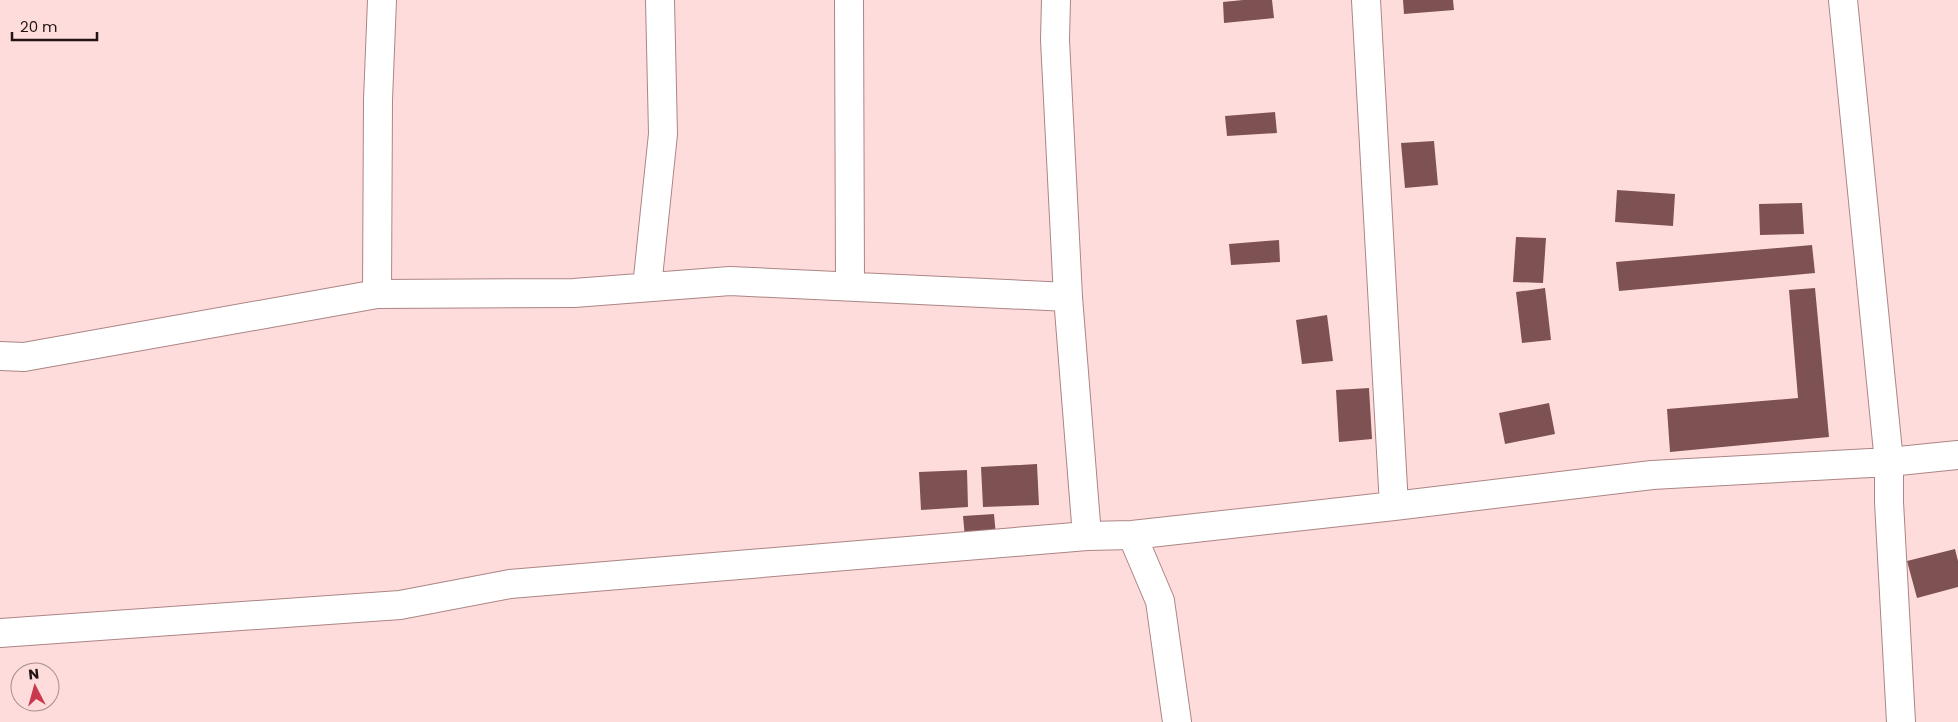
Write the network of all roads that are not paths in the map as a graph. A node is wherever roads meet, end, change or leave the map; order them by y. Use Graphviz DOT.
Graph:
graph roads {
  1 [pos="382,0"];
  2 [pos="660,0"];
  3 [pos="849,0"];
  4 [pos="1056,0"];
  5 [pos="1366,0"];
  6 [pos="1843,0"];
  7 [pos="850,286"];
  8 [pos="647,288"];
  9 [pos="377,294"];
  10 [pos="1068,297"];
  11 [pos="0,356"];
  12 [pos="1958,455"];
  13 [pos="1889,462"];
  14 [pos="1394,506"];
  15 [pos="1132,535"];
  16 [pos="1087,536"];
  17 [pos="0,633"];
  18 [pos="1177,722"];
  19 [pos="1901,722"];
  1 -- 9 [label="street"];
  2 -- 8 [label="street"];
  3 -- 7 [label="street"];
  4 -- 10 [label="street"];
  5 -- 14 [label="street"];
  6 -- 13 [label="street"];
  7 -- 8 [label="street"];
  7 -- 10 [label="street"];
  8 -- 9 [label="street"];
  9 -- 11 [label="street"];
  10 -- 16 [label="street"];
  12 -- 13 [label="street"];
  13 -- 14 [label="street"];
  13 -- 19 [label="street"];
  14 -- 15 [label="street"];
  15 -- 16 [label="street"];
  15 -- 18 [label="street"];
  16 -- 17 [label="street"];
}
